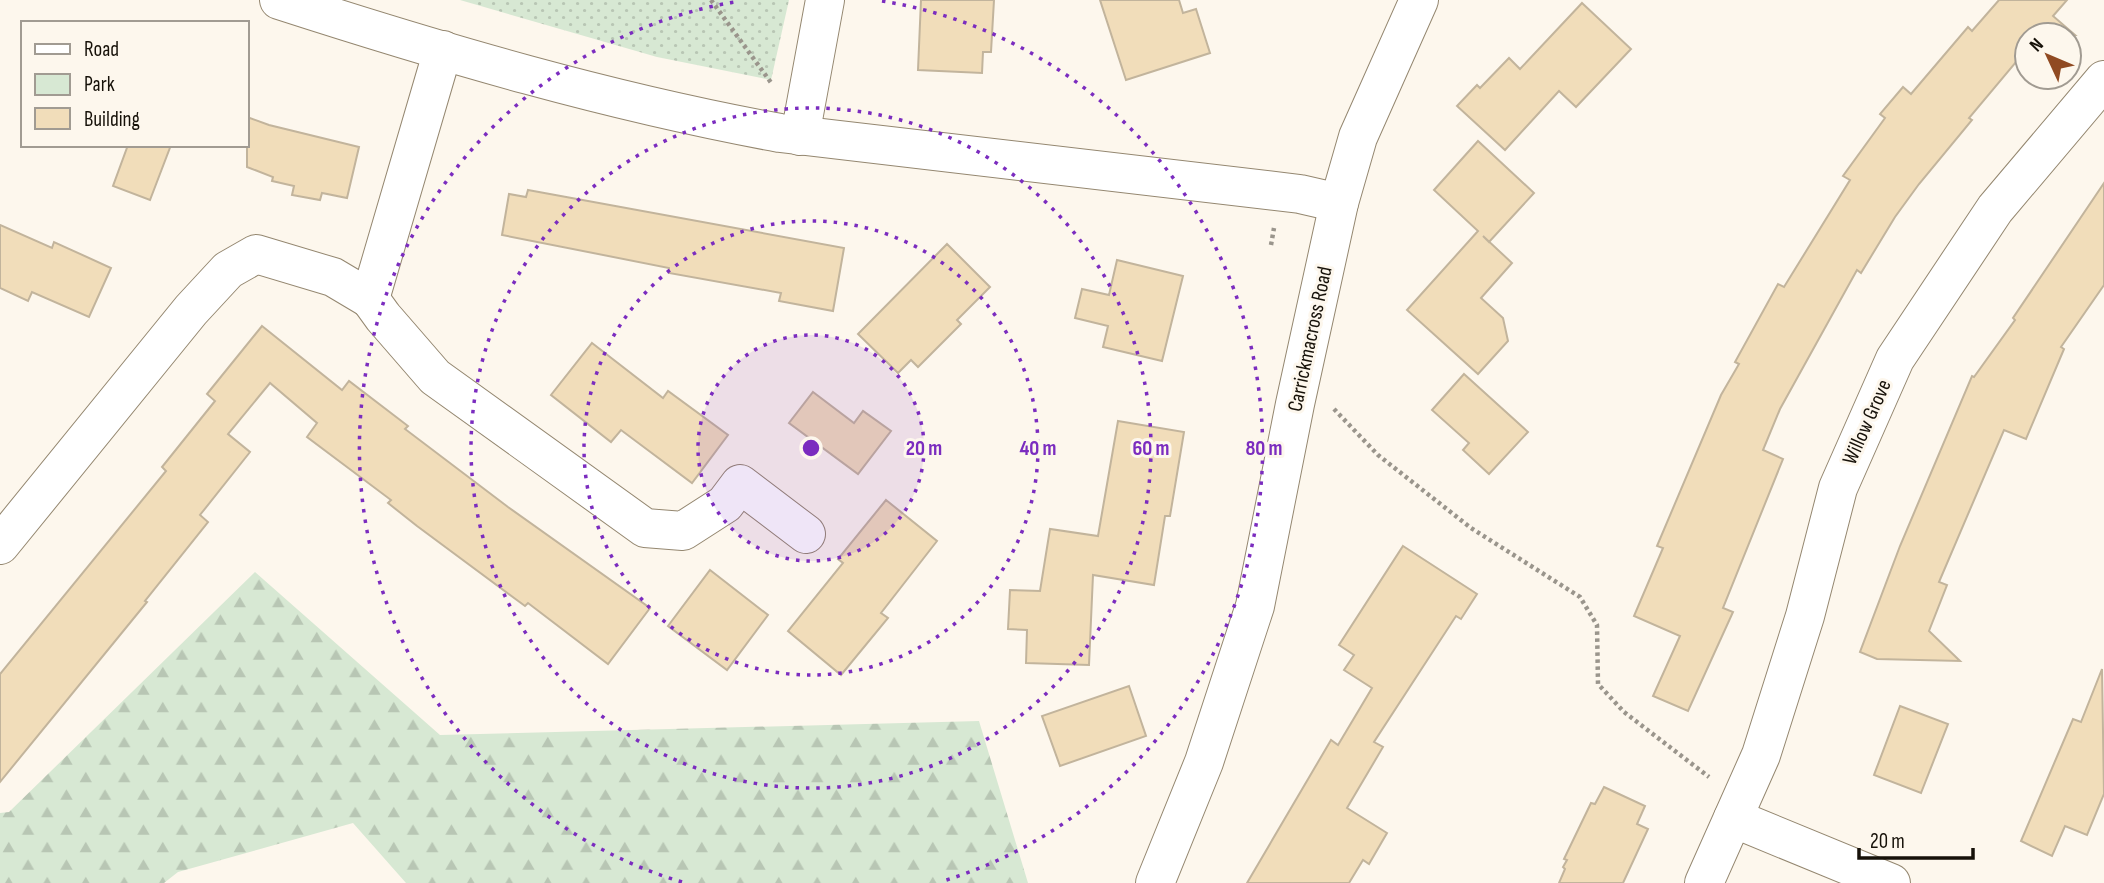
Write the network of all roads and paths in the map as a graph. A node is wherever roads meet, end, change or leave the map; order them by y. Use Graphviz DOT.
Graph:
graph roads {
  1 [pos="279,0"];
  2 [pos="711,0"];
  3 [pos="825,0"];
  4 [pos="1419,0"];
  5 [pos="443,50"];
  6 [pos="2104,80"];
  7 [pos="803,120"];
  8 [pos="1339,202"];
  9 [pos="370,299"];
  10 [pos="1329,403"];
  11 [pos="806,534"];
  12 [pos="0,545"];
  13 [pos="1737,810"];
  14 [pos="1155,883"];
  15 [pos="1704,883"];
  16 [pos="1891,883"];
  1 -- 5 [label="street"];
  2 -- 7 [label="path"];
  3 -- 7 [label="street"];
  4 -- 8 [label="street, Carrickmacross Road"];
  5 -- 7 [label="street"];
  5 -- 9 [label="street"];
  6 -- 13 [label="street, Willow Grove"];
  7 -- 8 [label="street"];
  8 -- 14 [label="street, Carrickmacross Road"];
  9 -- 11 [label="street"];
  9 -- 12 [label="street"];
  10 -- 13 [label="path"];
  13 -- 15 [label="street, Willow Grove"];
  13 -- 16 [label="street"];
}
